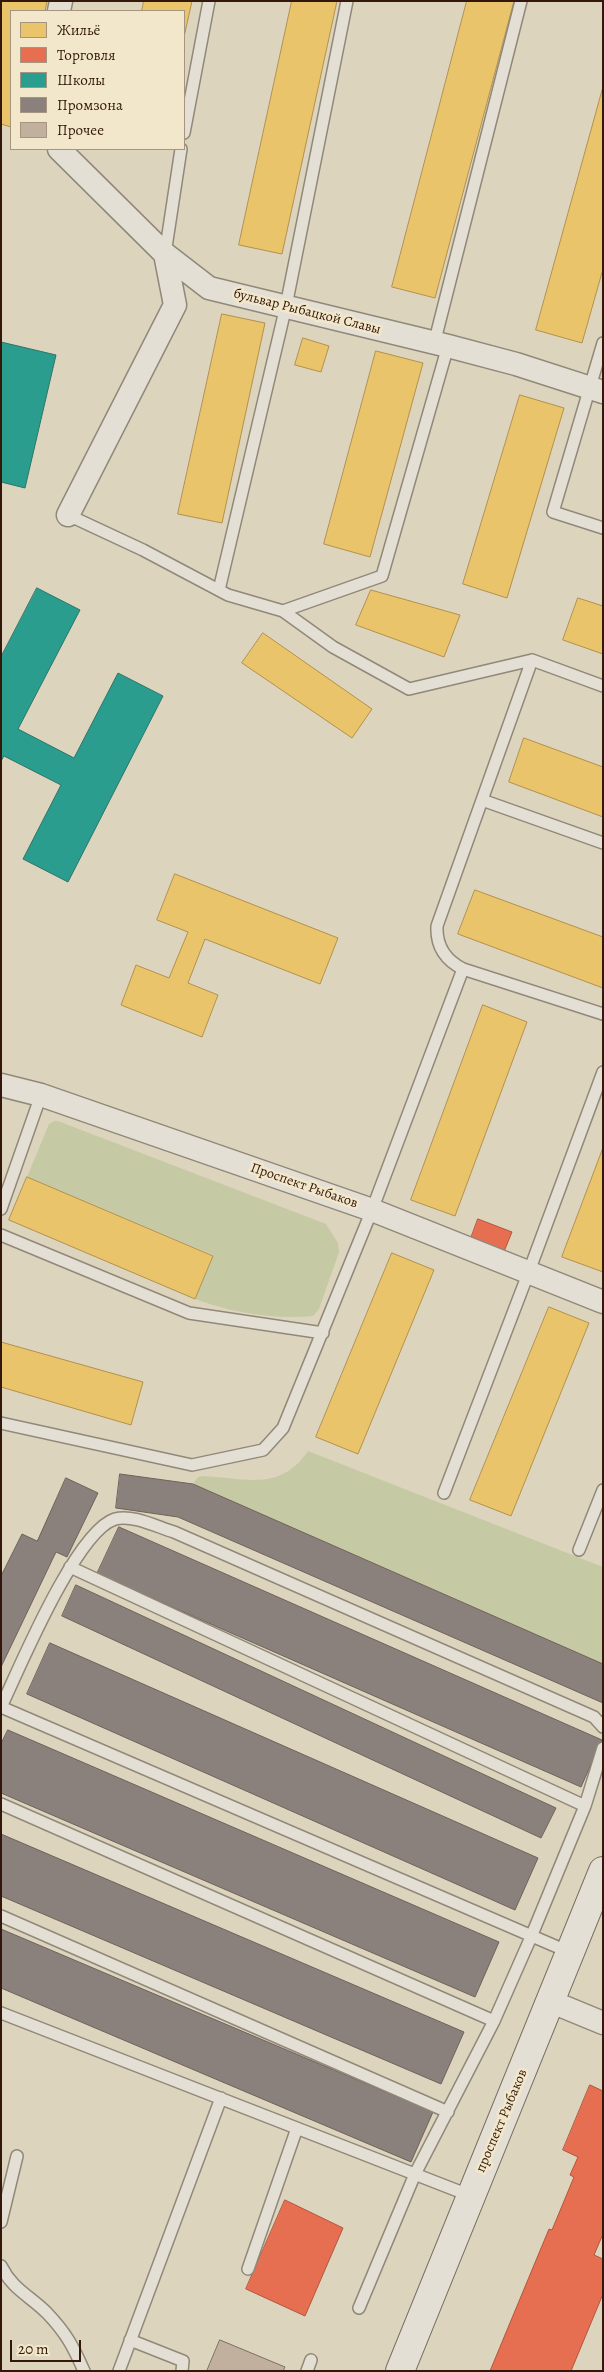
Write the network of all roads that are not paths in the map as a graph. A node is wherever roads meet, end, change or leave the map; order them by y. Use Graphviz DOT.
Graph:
graph roads {
  1 [pos="209,1"];
  2 [pos="347,1"];
  3 [pos="521,1"];
  4 [pos="185,127"];
  5 [pos="60,150"];
  6 [pos="181,150"];
  7 [pos="165,254"];
  8 [pos="286,306"];
  9 [pos="603,343"];
  10 [pos="441,345"];
  11 [pos="597,390"];
  12 [pos="68,515"];
  13 [pos="603,528"];
  14 [pos="219,590"];
  15 [pos="283,611"];
  16 [pos="532,660"];
  17 [pos="603,686"];
  18 [pos="482,800"];
  19 [pos="603,842"];
  20 [pos="463,969"];
  21 [pos="603,1014"];
  22 [pos="603,1072"];
  23 [pos="1,1085"];
  24 [pos="41,1095"];
  25 [pos="1,1209"];
  26 [pos="372,1210"];
  27 [pos="1,1235"];
  28 [pos="528,1274"];
  29 [pos="603,1302"];
  30 [pos="323,1333"];
  31 [pos="1,1423"];
  32 [pos="603,1490"];
  33 [pos="444,1493"];
  34 [pos="579,1550"];
  35 [pos="70,1567"];
  36 [pos="603,1727"];
  37 [pos="603,1748"];
  38 [pos="1,1804"];
  39 [pos="585,1806"];
  40 [pos="603,1872"];
  41 [pos="1,1916"];
  42 [pos="531,1937"];
  43 [pos="569,1952"];
  44 [pos="552,2002"];
  45 [pos="1,2013"];
  46 [pos="494,2022"];
  47 [pos="603,2023"];
  48 [pos="221,2098"];
  49 [pos="448,2112"];
  50 [pos="297,2128"];
  51 [pos="17,2156"];
  52 [pos="415,2174"];
  53 [pos="471,2196"];
  54 [pos="1,2222"];
  55 [pos="1,2266"];
  56 [pos="248,2269"];
  57 [pos="359,2308"];
  58 [pos="130,2340"];
  59 [pos="84,2371"];
  60 [pos="119,2371"];
  61 [pos="182,2371"];
  62 [pos="400,2371"];
  1 -- 4 [label="lane"];
  2 -- 8 [label="lane"];
  3 -- 10 [label="lane"];
  5 -- 7 [label="street, бульвар Рыбацкой Славы"];
  6 -- 7 [label="lane"];
  7 -- 8 [label="street, бульвар Рыбацкой Славы"];
  7 -- 12 [label="street"];
  8 -- 10 [label="street, бульвар Рыбацкой Славы"];
  8 -- 14 [label="lane"];
  9 -- 11 [label="lane"];
  10 -- 11 [label="street, бульвар Рыбацкой Славы"];
  10 -- 15 [label="lane"];
  11 -- 13 [label="lane"];
  12 -- 14 [label="lane"];
  14 -- 15 [label="lane"];
  15 -- 16 [label="lane"];
  16 -- 17 [label="lane"];
  16 -- 18 [label="lane"];
  18 -- 19 [label="lane"];
  18 -- 20 [label="lane"];
  20 -- 21 [label="lane"];
  20 -- 26 [label="lane"];
  22 -- 28 [label="lane"];
  23 -- 24 [label="street, Проспект Рыбаков"];
  24 -- 25 [label="lane"];
  24 -- 26 [label="street, Проспект Рыбаков"];
  26 -- 28 [label="street, Проспект Рыбаков"];
  26 -- 30 [label="lane"];
  27 -- 30 [label="lane"];
  28 -- 29 [label="street, Проспект Рыбаков"];
  28 -- 33 [label="lane"];
  30 -- 31 [label="lane"];
  32 -- 34 [label="lane"];
  35 -- 36 [label="lane"];
  35 -- 39 [label="lane"];
  35 -- 42 [label="lane"];
  37 -- 39 [label="lane"];
  38 -- 46 [label="lane"];
  39 -- 42 [label="lane"];
  40 -- 43 [label="main road, проспект Рыбаков"];
  41 -- 49 [label="lane"];
  42 -- 43 [label="lane"];
  42 -- 46 [label="lane"];
  43 -- 44 [label="main road, проспект Рыбаков"];
  44 -- 47 [label="street"];
  44 -- 53 [label="main road, проспект Рыбаков"];
  45 -- 48 [label="lane"];
  46 -- 49 [label="lane"];
  48 -- 50 [label="lane"];
  48 -- 58 [label="lane"];
  49 -- 52 [label="lane"];
  50 -- 52 [label="lane"];
  50 -- 56 [label="lane"];
  51 -- 54 [label="lane"];
  52 -- 53 [label="lane"];
  52 -- 57 [label="lane"];
  53 -- 62 [label="main road, проспект Рыбаков"];
  55 -- 59 [label="lane"];
  58 -- 60 [label="lane"];
  58 -- 61 [label="lane"];
}
